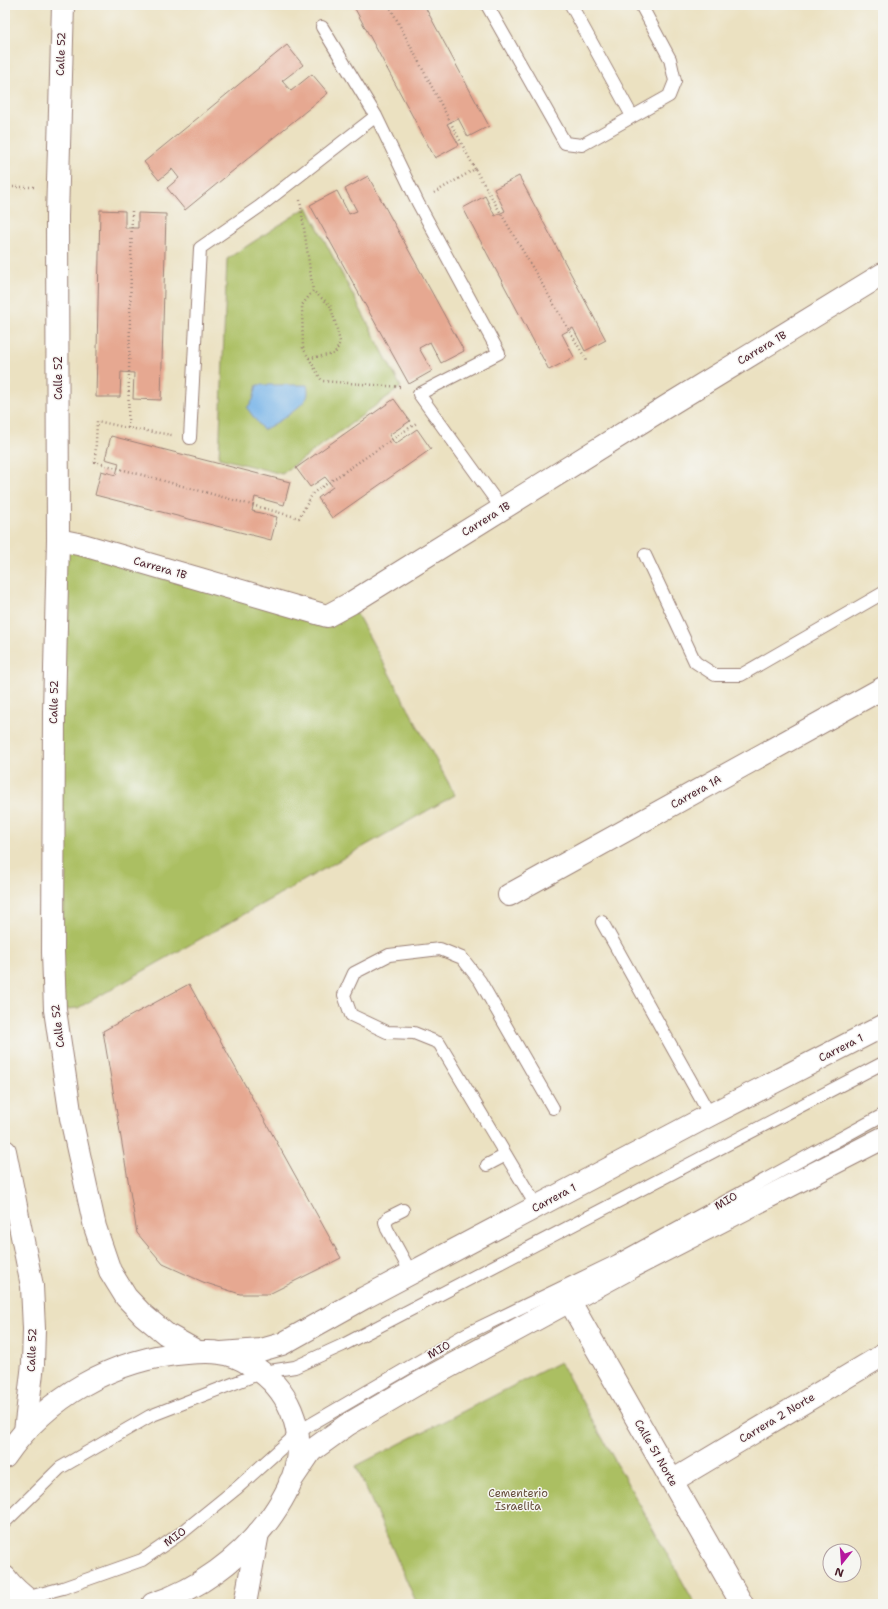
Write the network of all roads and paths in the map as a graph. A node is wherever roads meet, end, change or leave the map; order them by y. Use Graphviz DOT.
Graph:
graph roads {
  1 [pos="63,5"];
  2 [pos="388,5"];
  3 [pos="487,5"];
  4 [pos="571,5"];
  5 [pos="641,5"];
  6 [pos="322,27"];
  7 [pos="376,116"];
  8 [pos="632,116"];
  9 [pos="475,169"];
  10 [pos="297,178"];
  11 [pos="418,203"];
  12 [pos="132,211"];
  13 [pos="883,274"];
  14 [pos="313,291"];
  15 [pos="309,358"];
  16 [pos="587,361"];
  17 [pos="419,394"];
  18 [pos="433,412"];
  19 [pos="128,428"];
  20 [pos="190,438"];
  21 [pos="502,509"];
  22 [pos="58,540"];
  23 [pos="645,555"];
  24 [pos="883,593"];
  25 [pos="883,688"];
  26 [pos="509,895"];
  27 [pos="602,922"];
  28 [pos="883,1026"];
  29 [pos="883,1063"];
  30 [pos="553,1108"];
  31 [pos="710,1115"];
  32 [pos="883,1115"];
  33 [pos="883,1138"];
  34 [pos="5,1151"];
  35 [pos="506,1155"];
  36 [pos="487,1165"];
  37 [pos="537,1207"];
  38 [pos="403,1210"];
  39 [pos="411,1273"];
  40 [pos="570,1302"];
  41 [pos="198,1352"];
  42 [pos="221,1353"];
  43 [pos="883,1355"];
  44 [pos="263,1372"];
  45 [pos="25,1431"];
  46 [pos="298,1433"];
  47 [pos="5,1457"];
  48 [pos="672,1481"];
  49 [pos="290,1482"];
  50 [pos="5,1522"];
  51 [pos="258,1533"];
  52 [pos="5,1576"];
  53 [pos="24,1602"];
  54 [pos="154,1604"];
  55 [pos="245,1604"];
  56 [pos="742,1604"];
  1 -- 22 [label="main road, Calle 52"];
  2 -- 9 [label="path"];
  3 -- 8 [label="lane"];
  4 -- 8 [label="lane"];
  5 -- 8 [label="lane"];
  6 -- 7 [label="lane"];
  7 -- 10 [label="lane"];
  7 -- 11 [label="lane"];
  9 -- 11 [label="path"];
  9 -- 16 [label="path"];
  10 -- 14 [label="path"];
  10 -- 20 [label="lane"];
  11 -- 17 [label="lane"];
  12 -- 19 [label="path"];
  13 -- 21 [label="main road, Carrera 1B"];
  14 -- 15 [label="path"];
  14 -- 15 [label="path"];
  15 -- 17 [label="path"];
  17 -- 18 [label="lane"];
  18 -- 19 [label="path"];
  18 -- 21 [label="lane"];
  19 -- 20 [label="path"];
  21 -- 22 [label="main road, Carrera 1B"];
  22 -- 41 [label="main road, Calle 52"];
  23 -- 24 [label="lane"];
  25 -- 26 [label="main road, Carrera 1A"];
  27 -- 31 [label="lane"];
  28 -- 31 [label="main road, Carrera 1"];
  29 -- 44 [label="lane"];
  30 -- 35 [label="lane"];
  31 -- 37 [label="main road, Carrera 1"];
  32 -- 46 [label="lane, MIO"];
  33 -- 40 [label="main road"];
  34 -- 45 [label="main road, Calle 52"];
  35 -- 36 [label="lane"];
  35 -- 37 [label="lane"];
  37 -- 39 [label="main road, Carrera 1"];
  38 -- 39 [label="lane"];
  39 -- 42 [label="main road, Carrera 1"];
  40 -- 48 [label="main road, Calle 51 Norte"];
  40 -- 49 [label="main road"];
  41 -- 42 [label="main road"];
  41 -- 45 [label="main road"];
  42 -- 44 [label="main road"];
  43 -- 48 [label="main road, Carrera 2 Norte"];
  44 -- 46 [label="main road"];
  44 -- 50 [label="lane"];
  45 -- 47 [label="main road"];
  46 -- 49 [label="main road"];
  46 -- 53 [label="lane, MIO"];
  48 -- 56 [label="main road, Calle 51 Norte"];
  49 -- 51 [label="main road"];
  51 -- 54 [label="main road"];
  51 -- 55 [label="main road"];
  52 -- 53 [label="main road"];
}
